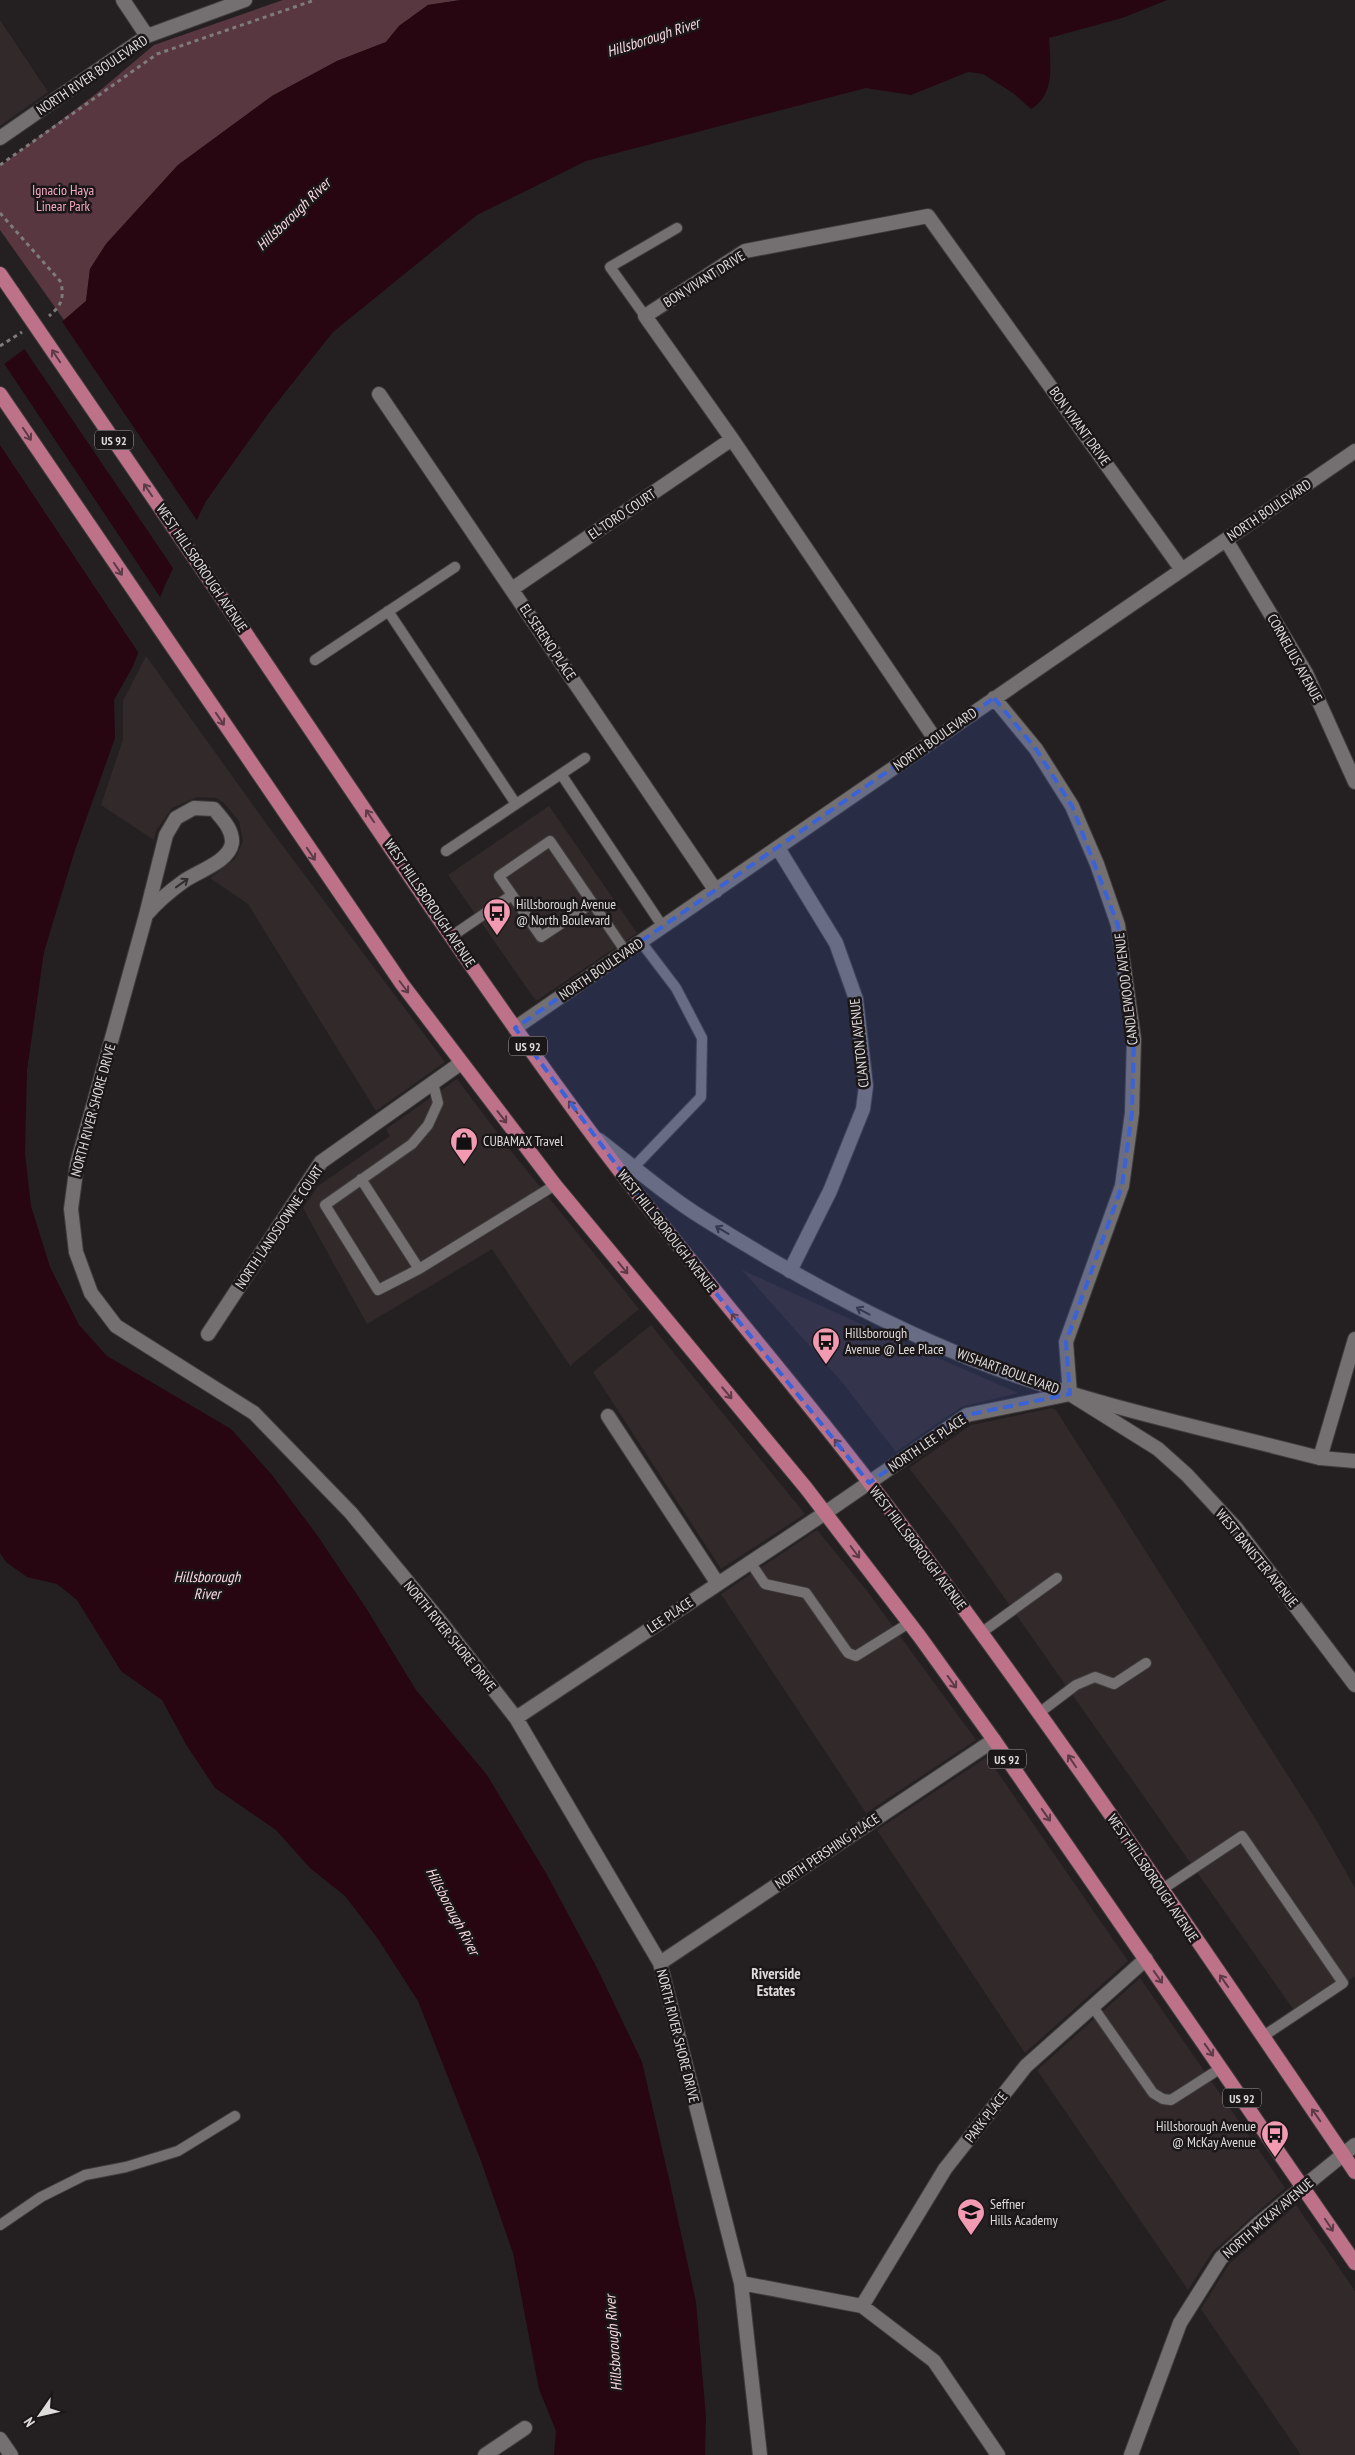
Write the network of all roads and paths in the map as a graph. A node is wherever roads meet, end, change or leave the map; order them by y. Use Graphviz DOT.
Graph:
graph roads {
  1 [pos="123,0"];
  2 [pos="245,0"];
  3 [pos="315,0"];
  4 [pos="147,36"];
  5 [pos="0,138"];
  6 [pos="0,165"];
  7 [pos="0,213"];
  8 [pos="677,228"];
  9 [pos="0,274"];
  10 [pos="645,316"];
  11 [pos="42,320"];
  12 [pos="26,330"];
  13 [pos="0,346"];
  14 [pos="0,394"];
  15 [pos="379,394"];
  16 [pos="732,439"];
  17 [pos="1355,451"];
  18 [pos="1226,540"];
  19 [pos="455,567"];
  20 [pos="1182,570"];
  21 [pos="512,589"];
  22 [pos="388,612"];
  23 [pos="315,660"];
  24 [pos="994,698"];
  25 [pos="934,739"];
  26 [pos="585,758"];
  27 [pos="561,774"];
  28 [pos="1355,782"];
  29 [pos="516,804"];
  30 [pos="778,848"];
  31 [pos="446,851"];
  32 [pos="716,891"];
  33 [pos="512,895"];
  34 [pos="592,903"];
  35 [pos="146,915"];
  36 [pos="663,927"];
  37 [pos="452,936"];
  38 [pos="641,942"];
  39 [pos="626,952"];
  40 [pos="515,1028"];
  41 [pos="461,1063"];
  42 [pos="433,1083"];
  43 [pos="593,1135"];
  44 [pos="634,1167"];
  45 [pos="361,1179"];
  46 [pos="555,1186"];
  47 [pos="419,1270"];
  48 [pos="790,1271"];
  49 [pos="208,1334"];
  50 [pos="1355,1339"];
  51 [pos="1070,1394"];
  52 [pos="608,1416"];
  53 [pos="1320,1458"];
  54 [pos="1355,1461"];
  55 [pos="870,1483"];
  56 [pos="825,1513"];
  57 [pos="750,1562"];
  58 [pos="1057,1578"];
  59 [pos="718,1584"];
  60 [pos="909,1623"];
  61 [pos="982,1633"];
  62 [pos="1146,1663"];
  63 [pos="1355,1685"];
  64 [pos="1039,1713"];
  65 [pos="516,1718"];
  66 [pos="994,1740"];
  67 [pos="1161,1890"];
  68 [pos="1146,1959"];
  69 [pos="660,1963"];
  70 [pos="1092,2007"];
  71 [pos="1262,2037"];
  72 [pos="1221,2068"];
  73 [pos="235,2116"];
  74 [pos="1355,2145"];
  75 [pos="1344,2155"];
  76 [pos="1355,2172"];
  77 [pos="1303,2186"];
  78 [pos="0,2225"];
  79 [pos="1355,2263"];
  80 [pos="740,2283"];
  81 [pos="862,2306"];
  82 [pos="525,2428"];
  83 [pos="0,2439"];
  84 [pos="11,2455"];
  85 [pos="485,2455"];
  86 [pos="760,2455"];
  87 [pos="998,2455"];
  88 [pos="1131,2455"];
  1 -- 4 [label="street"];
  2 -- 4 [label="street, NORTH RIVER BOULEVARD"];
  3 -- 6 [label="path"];
  4 -- 5 [label="street, NORTH RIVER BOULEVARD"];
  7 -- 11 [label="path"];
  8 -- 10 [label="lane"];
  37 -- 9 [label="main road, WEST HILLSBOROUGH AVENUE / US 92, one-way, bridge"];
  10 -- 16 [label="street"];
  10 -- 20 [label="street, BON VIVANT DRIVE"];
  12 -- 13 [label="path"];
  14 -- 41 [label="main road, US 92, one-way"];
  15 -- 21 [label="street, EL SERENO PLACE"];
  16 -- 21 [label="street, EL TORO COURT"];
  16 -- 25 [label="street"];
  17 -- 18 [label="street, NORTH BOULEVARD"];
  18 -- 20 [label="street, NORTH BOULEVARD"];
  18 -- 28 [label="street, CORNELIUS AVENUE"];
  19 -- 22 [label="lane"];
  20 -- 24 [label="street, NORTH BOULEVARD"];
  21 -- 32 [label="street, EL SERENO PLACE"];
  22 -- 23 [label="lane"];
  22 -- 29 [label="lane"];
  24 -- 25 [label="street, NORTH BOULEVARD"];
  24 -- 51 [label="street, CANDLEWOOD AVENUE"];
  25 -- 30 [label="street, NORTH BOULEVARD"];
  26 -- 27 [label="lane"];
  27 -- 29 [label="lane"];
  27 -- 36 [label="lane"];
  29 -- 31 [label="lane"];
  30 -- 32 [label="street, NORTH BOULEVARD"];
  30 -- 48 [label="street, CLANTON AVENUE"];
  32 -- 36 [label="street, NORTH BOULEVARD"];
  33 -- 34 [label="lane"];
  33 -- 34 [label="lane"];
  33 -- 37 [label="lane"];
  34 -- 39 [label="lane"];
  35 -- 35 [label="street, NORTH RIVER SHORE DRIVE, one-way"];
  35 -- 65 [label="street, NORTH RIVER SHORE DRIVE"];
  36 -- 38 [label="street, NORTH BOULEVARD"];
  37 -- 40 [label="main road, WEST HILLSBOROUGH AVENUE / US 92"];
  38 -- 39 [label="street, NORTH BOULEVARD"];
  38 -- 44 [label="lane"];
  39 -- 40 [label="street, NORTH BOULEVARD"];
  43 -- 40 [label="main road, WEST HILLSBOROUGH AVENUE / US 92, one-way"];
  41 -- 42 [label="street, NORTH LANDSDOWNE COURT"];
  41 -- 46 [label="main road, US 92, one-way"];
  42 -- 45 [label="lane"];
  42 -- 49 [label="street, NORTH LANDSDOWNE COURT"];
  43 -- 44 [label="street, WISHART BOULEVARD"];
  55 -- 43 [label="main road, WEST HILLSBOROUGH AVENUE / US 92, one-way"];
  48 -- 44 [label="street, WISHART BOULEVARD, one-way"];
  45 -- 47 [label="lane"];
  45 -- 47 [label="lane"];
  46 -- 47 [label="lane"];
  46 -- 56 [label="main road, US 92, one-way"];
  51 -- 48 [label="street, WISHART BOULEVARD, one-way"];
  50 -- 53 [label="street"];
  51 -- 53 [label="street, WISHART BOULEVARD"];
  51 -- 55 [label="street, NORTH LEE PLACE"];
  51 -- 63 [label="street, WEST BANISTER AVENUE"];
  52 -- 59 [label="street"];
  53 -- 54 [label="street, WISHART BOULEVARD"];
  55 -- 56 [label="street, NORTH LEE PLACE"];
  55 -- 61 [label="main road, WEST HILLSBOROUGH AVENUE / US 92"];
  56 -- 57 [label="street, LEE PLACE"];
  56 -- 60 [label="main road, US 92, one-way"];
  57 -- 59 [label="street, LEE PLACE"];
  57 -- 60 [label="lane"];
  58 -- 61 [label="lane"];
  59 -- 65 [label="street, LEE PLACE"];
  60 -- 66 [label="main road, US 92, one-way"];
  61 -- 64 [label="main road, WEST HILLSBOROUGH AVENUE / US 92"];
  62 -- 64 [label="lane"];
  67 -- 64 [label="main road, WEST HILLSBOROUGH AVENUE / US 92, one-way"];
  65 -- 69 [label="street, NORTH RIVER SHORE DRIVE"];
  66 -- 68 [label="main road, US 92, one-way"];
  66 -- 69 [label="street, NORTH PERSHING PLACE"];
  71 -- 67 [label="main road, WEST HILLSBOROUGH AVENUE / US 92, one-way"];
  67 -- 71 [label="lane"];
  68 -- 70 [label="street, PARK PLACE"];
  68 -- 72 [label="main road, US 92, one-way"];
  69 -- 80 [label="street, NORTH RIVER SHORE DRIVE"];
  70 -- 72 [label="lane"];
  70 -- 81 [label="street, PARK PLACE"];
  75 -- 71 [label="main road, WEST HILLSBOROUGH AVENUE / US 92, one-way"];
  72 -- 77 [label="main road, US 92"];
  73 -- 78 [label="lane"];
  74 -- 75 [label="street, NORTH MCKAY AVENUE"];
  75 -- 76 [label="main road, WEST HILLSBOROUGH AVENUE / US 92"];
  75 -- 77 [label="street, NORTH MCKAY AVENUE"];
  77 -- 79 [label="main road, US 92, one-way"];
  77 -- 88 [label="street, NORTH MCKAY AVENUE"];
  80 -- 81 [label="street"];
  80 -- 86 [label="street, NORTH RIVER SHORE DRIVE"];
  81 -- 87 [label="street"];
  82 -- 85 [label="street"];
  83 -- 84 [label="street"];
}
